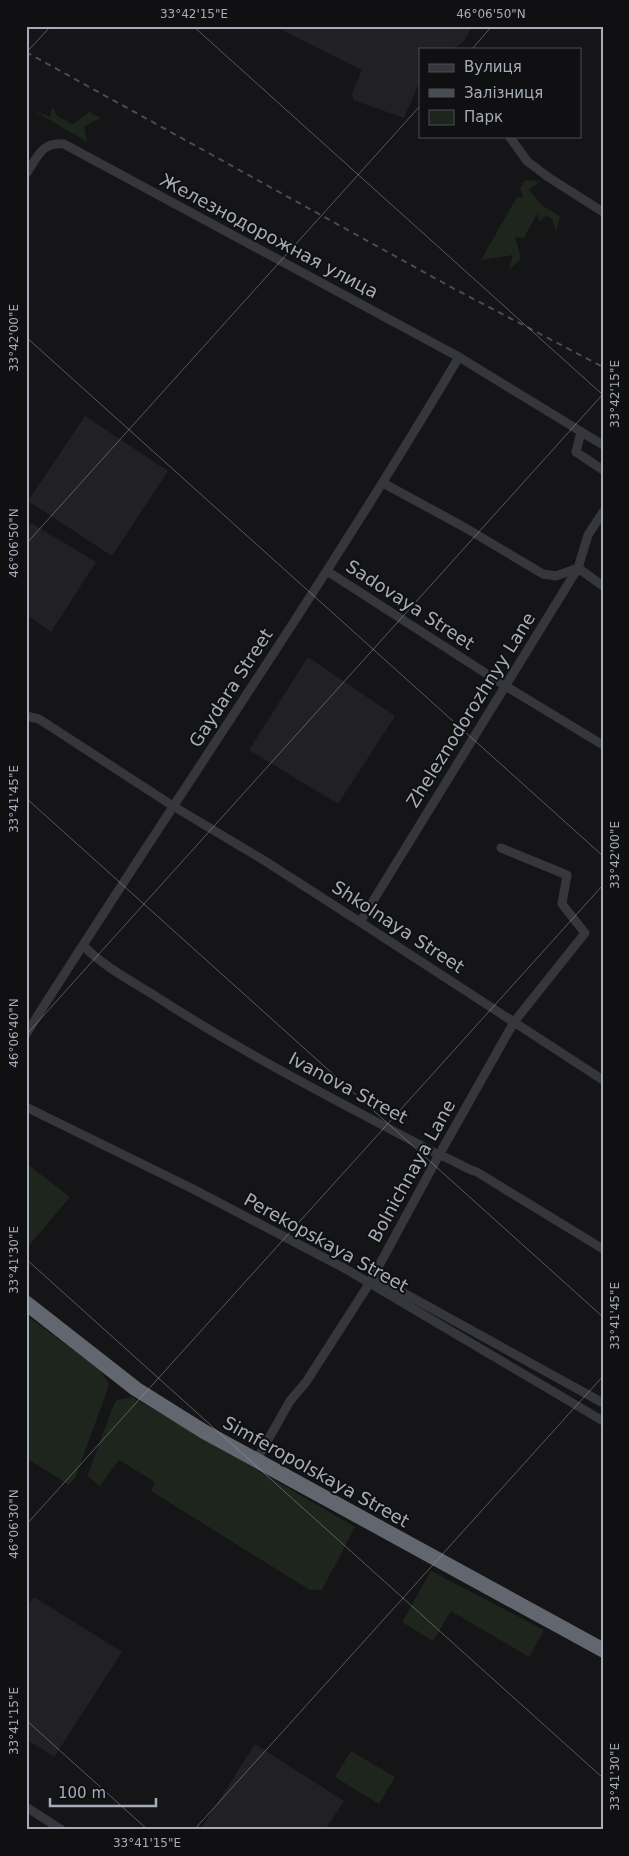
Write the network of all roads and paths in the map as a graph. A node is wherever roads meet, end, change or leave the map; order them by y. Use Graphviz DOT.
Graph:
graph roads {
  1 [pos="510,138"];
  2 [pos="26,174"];
  3 [pos="603,212"];
  4 [pos="459,357"];
  5 [pos="581,432"];
  6 [pos="603,445"];
  7 [pos="603,470"];
  8 [pos="383,483"];
  9 [pos="603,512"];
  10 [pos="578,568"];
  11 [pos="327,571"];
  12 [pos="603,586"];
  13 [pos="504,685"];
  14 [pos="26,716"];
  15 [pos="603,745"];
  16 [pos="173,806"];
  17 [pos="500,848"];
  18 [pos="360,922"];
  19 [pos="83,945"];
  20 [pos="514,1022"];
  21 [pos="26,1034"];
  22 [pos="603,1080"];
  23 [pos="26,1107"];
  24 [pos="439,1155"];
  25 [pos="603,1250"];
  26 [pos="371,1280"];
  27 [pos="26,1303"];
  28 [pos="603,1403"];
  29 [pos="603,1421"];
  30 [pos="256,1462"];
  31 [pos="603,1650"];
  32 [pos="26,1806"];
  33 [pos="62,1830"];
  1 -- 3 [label="street"];
  2 -- 4 [label="street, Железнодорожная улица"];
  4 -- 5 [label="street, Железнодорожная улица"];
  4 -- 8 [label="street, Gaydara Street"];
  5 -- 6 [label="street, Железнодорожная улица"];
  5 -- 7 [label="street"];
  8 -- 10 [label="street"];
  8 -- 11 [label="street, Gaydara Street"];
  9 -- 10 [label="street, Zheleznodorozhnyy Lane"];
  10 -- 12 [label="street"];
  10 -- 13 [label="street, Zheleznodorozhnyy Lane"];
  11 -- 13 [label="street, Sadovaya Street"];
  11 -- 16 [label="street, Gaydara Street"];
  13 -- 15 [label="street, Sadovaya Street"];
  13 -- 18 [label="street, Zheleznodorozhnyy Lane"];
  14 -- 16 [label="street, Shkolnaya Street"];
  16 -- 18 [label="street, Shkolnaya Street"];
  16 -- 19 [label="street, Gaydara Street"];
  17 -- 20 [label="street, Bolnichnaya Lane"];
  18 -- 20 [label="street, Shkolnaya Street"];
  19 -- 21 [label="street, Gaydara Street"];
  19 -- 24 [label="street, Ivanova Street"];
  20 -- 22 [label="street, Shkolnaya Street"];
  20 -- 24 [label="street, Bolnichnaya Lane"];
  23 -- 26 [label="street, Perekopskaya Street"];
  24 -- 25 [label="street, Ivanova Street"];
  24 -- 26 [label="street, Bolnichnaya Lane"];
  26 -- 28 [label="street"];
  26 -- 29 [label="street, Perekopskaya Street"];
  26 -- 30 [label="street, Bolnichnaya Lane"];
  27 -- 30 [label="highway, Simferopolskaya Street"];
  30 -- 31 [label="highway, Simferopolskaya Street"];
  32 -- 33 [label="street"];
}
